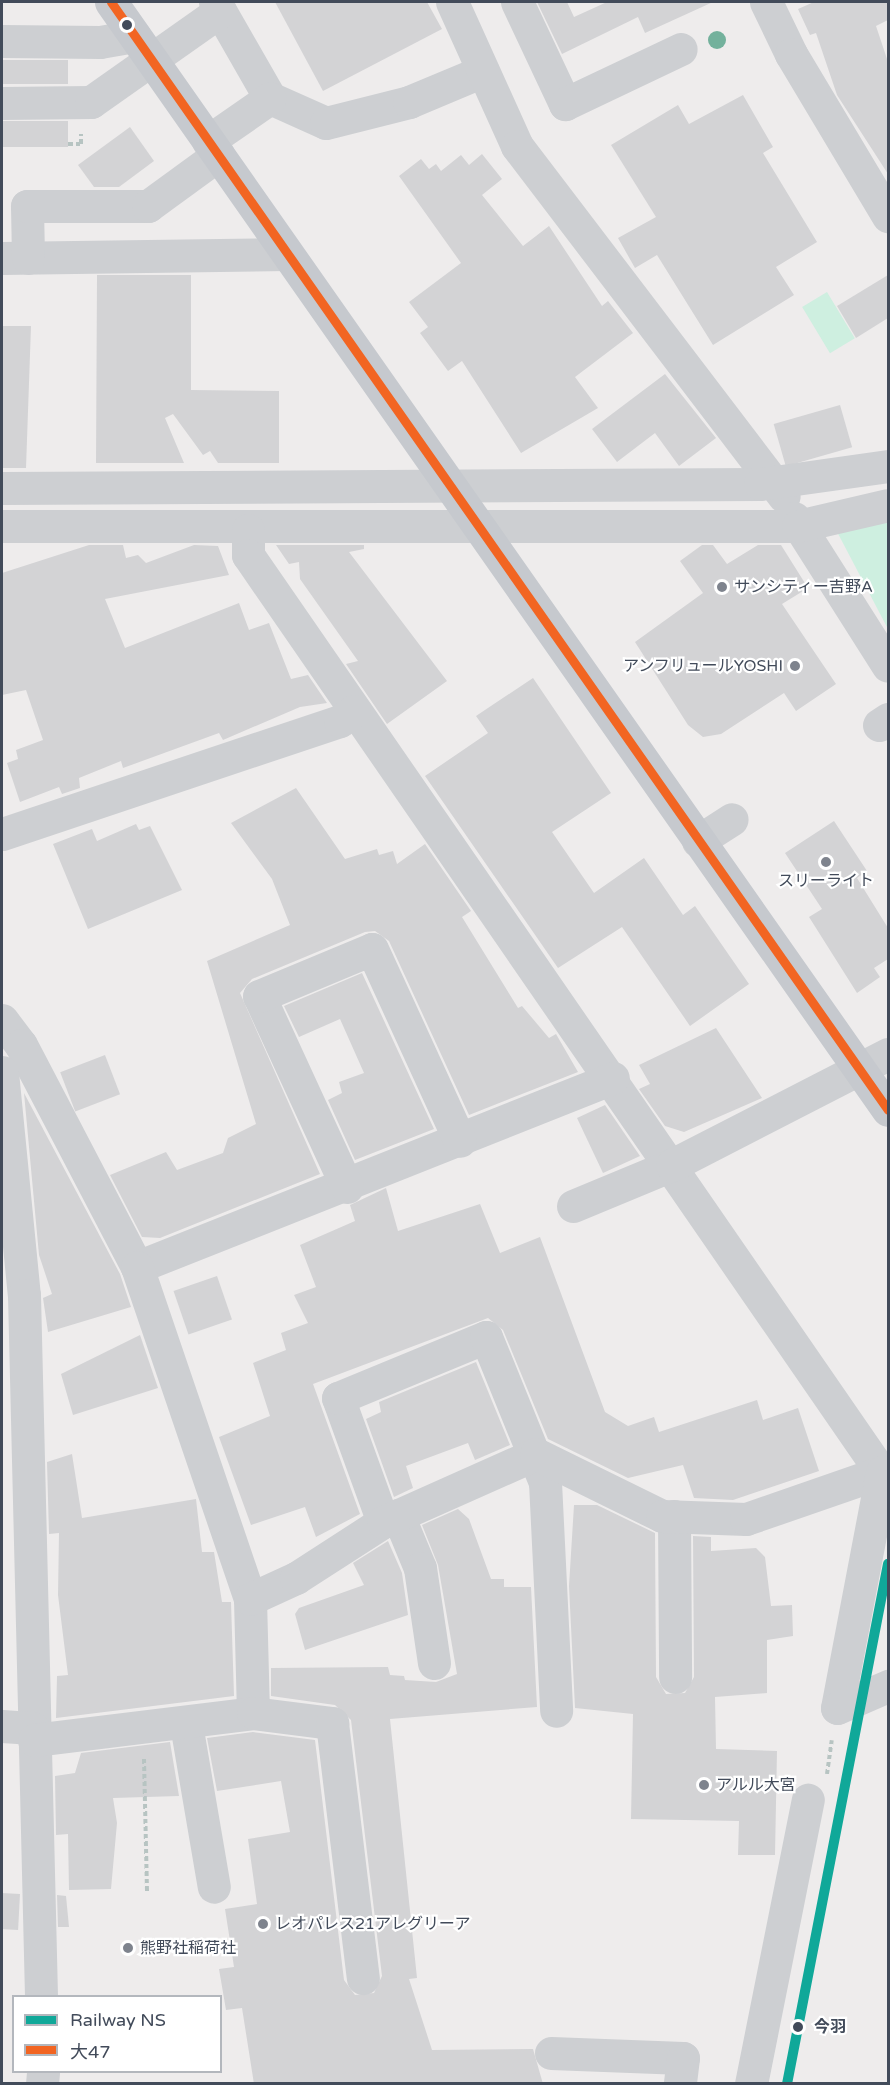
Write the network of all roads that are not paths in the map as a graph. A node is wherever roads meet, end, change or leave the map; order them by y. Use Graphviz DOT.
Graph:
graph roads {
  1 [pos="111,2"];
  2 [pos="517,2"];
  3 [pos="766,2"];
  4 [pos="458,3"];
  5 [pos="218,6"];
  6 [pos="2,41"];
  7 [pos="142,47"];
  8 [pos="681,49"];
  9 [pos="483,71"];
  10 [pos="270,98"];
  11 [pos="2,103"];
  12 [pos="213,148"];
  13 [pos="888,216"];
  14 [pos="287,254"];
  15 [pos="15,258"];
  16 [pos="888,466"];
  17 [pos="446,482"];
  18 [pos="2,488"];
  19 [pos="888,505"];
  20 [pos="788,506"];
  21 [pos="2,526"];
  22 [pos="477,526"];
  23 [pos="248,530"];
  24 [pos="888,666"];
  25 [pos="354,711"];
  26 [pos="732,819"];
  27 [pos="2,834"];
  28 [pos="698,841"];
  29 [pos="2,1020"];
  30 [pos="888,1054"];
  31 [pos="858,1068"];
  32 [pos="2,1072"];
  33 [pos="613,1078"];
  34 [pos="888,1110"];
  35 [pos="460,1141"];
  36 [pos="672,1165"];
  37 [pos="347,1187"];
  38 [pos="573,1206"];
  39 [pos="11,1245"];
  40 [pos="136,1267"];
  41 [pos="536,1454"];
  42 [pos="885,1477"];
  43 [pos="674,1516"];
  44 [pos="390,1518"];
  45 [pos="250,1599"];
  46 [pos="434,1663"];
  47 [pos="675,1677"];
  48 [pos="888,1686"];
  49 [pos="556,1712"];
  50 [pos="253,1713"];
  51 [pos="186,1724"];
  52 [pos="23,1731"];
  53 [pos="808,1800"];
  54 [pos="214,1887"];
  55 [pos="363,1978"];
  56 [pos="41,1995"];
  57 [pos="551,2053"];
  58 [pos="680,2084"];
  59 [pos="751,2084"];
  1 -- 7 [label="main road"];
  2 -- 8 [label="street"];
  3 -- 13 [label="street"];
  4 -- 9 [label="street"];
  5 -- 7 [label="street"];
  5 -- 10 [label="street"];
  6 -- 7 [label="street"];
  7 -- 11 [label="street"];
  7 -- 12 [label="main road"];
  9 -- 10 [label="street"];
  9 -- 20 [label="street"];
  10 -- 12 [label="street"];
  12 -- 14 [label="main road"];
  12 -- 15 [label="street"];
  14 -- 15 [label="street"];
  14 -- 17 [label="main road"];
  16 -- 20 [label="street"];
  17 -- 18 [label="street"];
  17 -- 20 [label="street"];
  17 -- 22 [label="main road"];
  19 -- 20 [label="street"];
  20 -- 22 [label="street"];
  20 -- 24 [label="street"];
  21 -- 23 [label="street"];
  22 -- 23 [label="street"];
  22 -- 28 [label="main road"];
  23 -- 25 [label="street"];
  25 -- 27 [label="street"];
  25 -- 33 [label="street"];
  26 -- 28 [label="street"];
  28 -- 31 [label="main road"];
  29 -- 40 [label="street"];
  30 -- 31 [label="street"];
  31 -- 34 [label="main road"];
  31 -- 36 [label="street"];
  32 -- 39 [label="street"];
  33 -- 35 [label="street"];
  33 -- 36 [label="street"];
  35 -- 37 [label="street"];
  35 -- 37 [label="street"];
  36 -- 38 [label="street"];
  36 -- 42 [label="street"];
  37 -- 40 [label="street"];
  39 -- 52 [label="street"];
  40 -- 45 [label="street"];
  41 -- 43 [label="street"];
  41 -- 44 [label="street"];
  41 -- 44 [label="street"];
  41 -- 49 [label="street"];
  42 -- 43 [label="street"];
  42 -- 48 [label="street"];
  43 -- 47 [label="street"];
  44 -- 45 [label="street"];
  44 -- 46 [label="street"];
  45 -- 50 [label="street"];
  50 -- 51 [label="street"];
  50 -- 55 [label="street"];
  51 -- 52 [label="street"];
  51 -- 54 [label="street"];
  52 -- 56 [label="street"];
  53 -- 59 [label="street"];
  57 -- 58 [label="street"];
}
